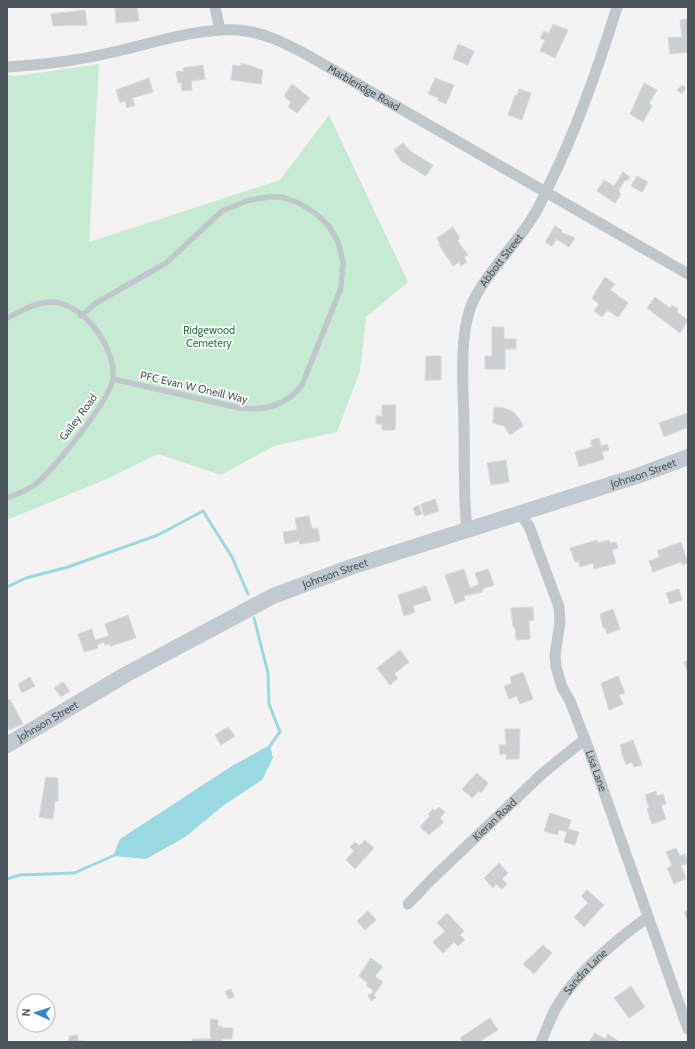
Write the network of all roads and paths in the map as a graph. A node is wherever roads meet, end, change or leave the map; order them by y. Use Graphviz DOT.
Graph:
graph roads {
  1 [pos="215,7"];
  2 [pos="617,7"];
  3 [pos="220,30"];
  4 [pos="7,67"];
  5 [pos="546,191"];
  6 [pos="688,274"];
  7 [pos="81,316"];
  8 [pos="7,318"];
  9 [pos="113,379"];
  10 [pos="688,456"];
  11 [pos="7,498"];
  12 [pos="520,513"];
  13 [pos="467,529"];
  14 [pos="585,739"];
  15 [pos="7,745"];
  16 [pos="408,904"];
  17 [pos="648,917"];
  18 [pos="688,1029"];
  19 [pos="541,1042"];
  1 -- 3 [label="street"];
  2 -- 5 [label="street, Abbott Street"];
  3 -- 4 [label="street, Marbleridge Road"];
  3 -- 5 [label="street, Marbleridge Road"];
  5 -- 6 [label="street, Marbleridge Road"];
  5 -- 13 [label="street, Abbott Street"];
  7 -- 8 [label="lane, Gailey Road"];
  7 -- 9 [label="lane, Gailey Road"];
  7 -- 9 [label="lane, PFC Evan W Oneill Way"];
  9 -- 11 [label="lane, Gailey Road"];
  10 -- 12 [label="street, Johnson Street"];
  12 -- 13 [label="street, Johnson Street"];
  12 -- 14 [label="street, Lisa Lane"];
  13 -- 15 [label="street, Johnson Street"];
  14 -- 16 [label="street, Kieran Road"];
  14 -- 17 [label="street, Lisa Lane"];
  17 -- 18 [label="street, Lisa Lane"];
  17 -- 19 [label="street, Sandra Lane"];
}
